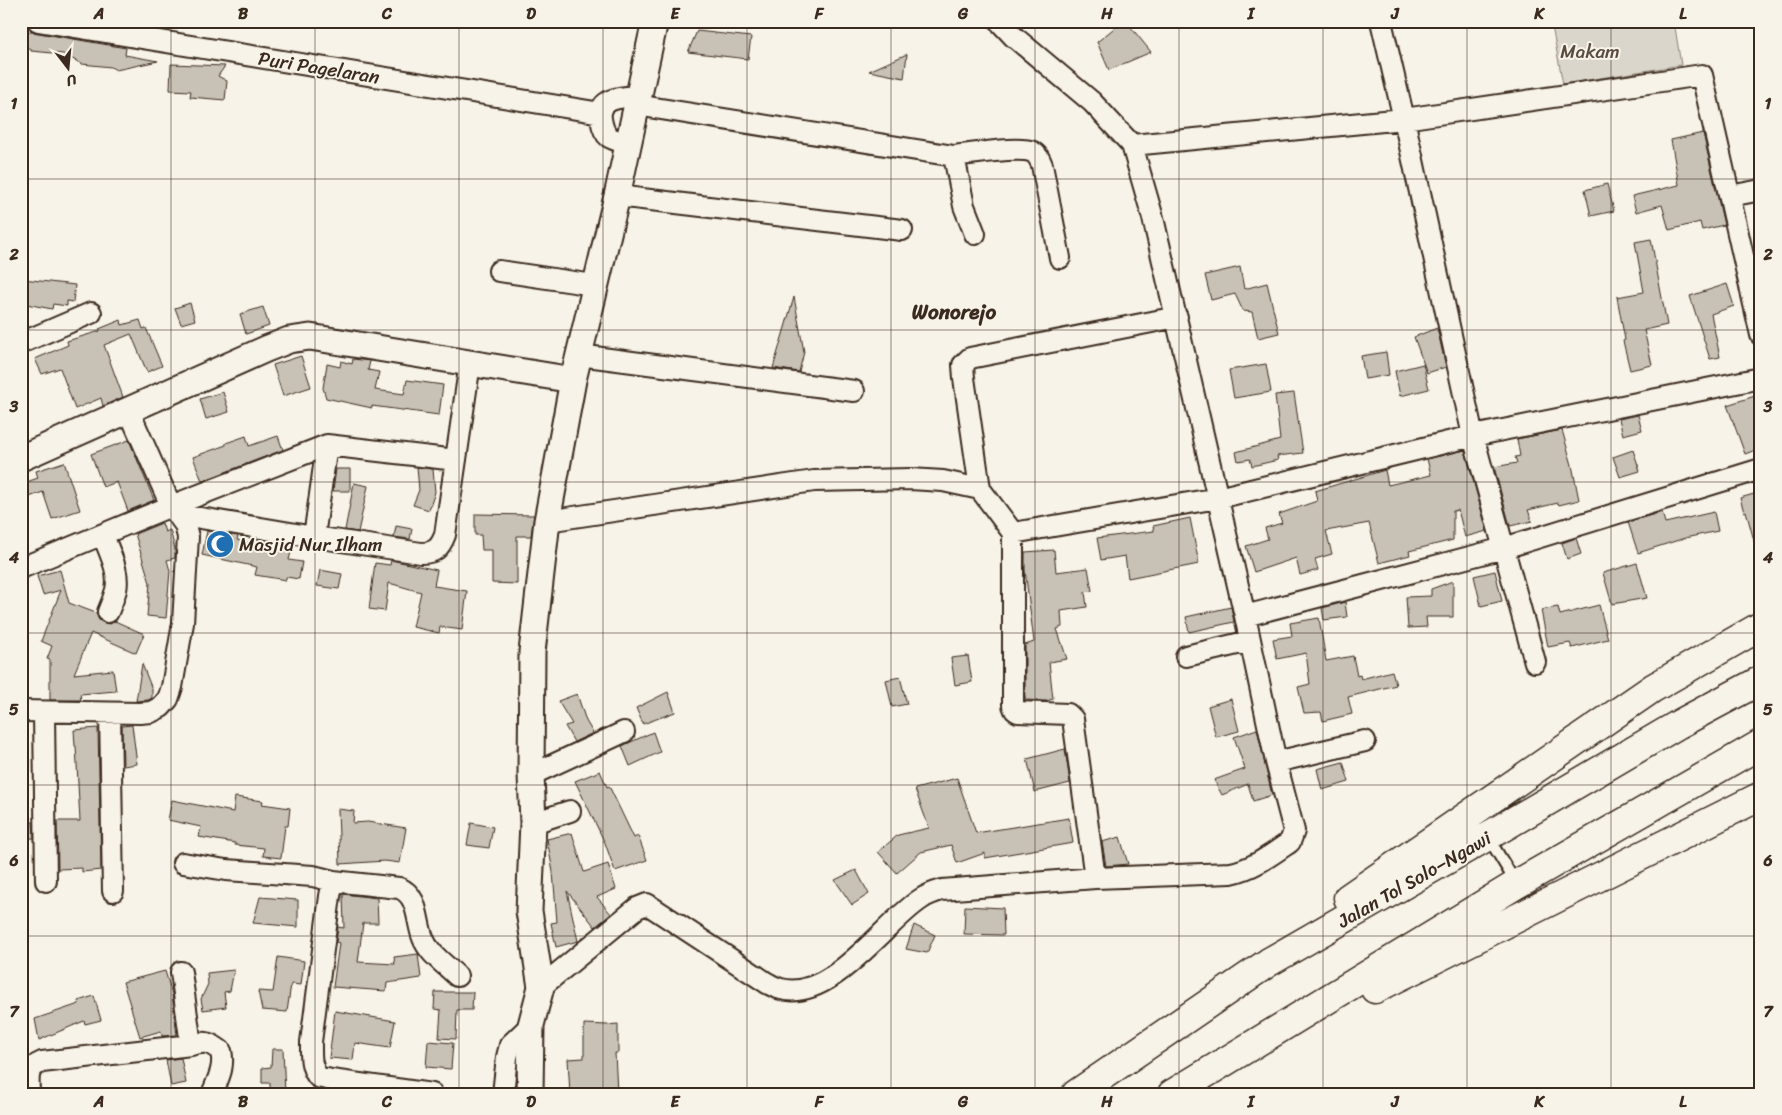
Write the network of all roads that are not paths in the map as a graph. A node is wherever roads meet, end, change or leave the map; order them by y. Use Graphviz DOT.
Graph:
graph roads {
  1 [pos="38,21"];
  2 [pos="655,21"];
  3 [pos="999,21"];
  4 [pos="1381,21"];
  5 [pos="637,101"];
  6 [pos="601,113"];
  7 [pos="1404,119"];
  8 [pos="628,144"];
  9 [pos="1132,145"];
  10 [pos="954,156"];
  11 [pos="1761,190"];
  12 [pos="617,196"];
  13 [pos="1730,196"];
  14 [pos="902,230"];
  15 [pos="975,234"];
  16 [pos="1060,258"];
  17 [pos="499,271"];
  18 [pos="594,285"];
  19 [pos="91,313"];
  20 [pos="1176,317"];
  21 [pos="21,332"];
  22 [pos="42,334"];
  23 [pos="1761,335"];
  24 [pos="21,343"];
  25 [pos="578,355"];
  26 [pos="470,363"];
  27 [pos="1761,378"];
  28 [pos="573,380"];
  29 [pos="854,391"];
  30 [pos="130,411"];
  31 [pos="1472,436"];
  32 [pos="327,445"];
  33 [pos="21,458"];
  34 [pos="456,460"];
  35 [pos="1761,469"];
  36 [pos="980,489"];
  37 [pos="1218,498"];
  38 [pos="174,510"];
  39 [pos="547,521"];
  40 [pos="1013,533"];
  41 [pos="103,535"];
  42 [pos="314,537"];
  43 [pos="1504,548"];
  44 [pos="21,568"];
  45 [pos="108,612"];
  46 [pos="1245,616"];
  47 [pos="1761,626"];
  48 [pos="1250,641"];
  49 [pos="1186,656"];
  50 [pos="1535,662"];
  51 [pos="1761,680"];
  52 [pos="21,710"];
  53 [pos="44,712"];
  54 [pos="110,713"];
  55 [pos="624,732"];
  56 [pos="1365,740"];
  57 [pos="1761,744"];
  58 [pos="1276,762"];
  59 [pos="531,775"];
  60 [pos="1761,796"];
  61 [pos="570,811"];
  62 [pos="533,823"];
  63 [pos="1488,836"];
  64 [pos="183,863"];
  65 [pos="1095,878"];
  66 [pos="46,881"];
  67 [pos="334,881"];
  68 [pos="1517,884"];
  69 [pos="113,891"];
  70 [pos="1269,962"];
  71 [pos="181,972"];
  72 [pos="457,976"];
  73 [pos="541,987"];
  74 [pos="531,1025"];
  75 [pos="191,1045"];
  76 [pos="1207,1073"];
  77 [pos="368,1090"];
  78 [pos="29,1094"];
  79 [pos="212,1094"];
  80 [pos="432,1094"];
  81 [pos="503,1094"];
  82 [pos="530,1094"];
  83 [pos="1076,1094"];
  84 [pos="1172,1094"];
  1 -- 6 [label="street, Puri Pagelaran"];
  2 -- 5 [label="street"];
  3 -- 9 [label="street"];
  4 -- 7 [label="street"];
  5 -- 6 [label="street"];
  5 -- 8 [label="street"];
  5 -- 10 [label="street"];
  6 -- 8 [label="street"];
  7 -- 9 [label="street"];
  7 -- 13 [label="street"];
  7 -- 31 [label="street"];
  8 -- 12 [label="street"];
  9 -- 20 [label="street"];
  10 -- 15 [label="street"];
  10 -- 16 [label="street"];
  11 -- 13 [label="street"];
  12 -- 14 [label="street"];
  12 -- 18 [label="street"];
  13 -- 23 [label="street"];
  17 -- 18 [label="street"];
  18 -- 25 [label="street"];
  19 -- 22 [label="street"];
  20 -- 36 [label="street"];
  20 -- 37 [label="street"];
  21 -- 22 [label="street"];
  22 -- 24 [label="street"];
  25 -- 28 [label="street"];
  25 -- 29 [label="street"];
  26 -- 28 [label="street"];
  26 -- 30 [label="street"];
  26 -- 34 [label="street"];
  27 -- 31 [label="street"];
  28 -- 39 [label="street"];
  30 -- 33 [label="street"];
  30 -- 38 [label="street"];
  31 -- 37 [label="street"];
  31 -- 43 [label="street"];
  32 -- 34 [label="street"];
  32 -- 38 [label="street"];
  32 -- 42 [label="street"];
  34 -- 42 [label="street"];
  35 -- 43 [label="street"];
  36 -- 39 [label="street"];
  36 -- 40 [label="street"];
  37 -- 40 [label="street"];
  37 -- 46 [label="street"];
  38 -- 41 [label="street"];
  38 -- 42 [label="street"];
  38 -- 54 [label="street"];
  39 -- 59 [label="street"];
  40 -- 65 [label="street"];
  41 -- 44 [label="street"];
  41 -- 45 [label="street"];
  43 -- 46 [label="street"];
  43 -- 50 [label="street"];
  46 -- 48 [label="street"];
  47 -- 70 [label="highway"];
  48 -- 49 [label="street"];
  48 -- 58 [label="street"];
  51 -- 63 [label="highway, Jalan Tol Solo–Ngawi"];
  52 -- 53 [label="street"];
  53 -- 54 [label="street"];
  53 -- 66 [label="street"];
  54 -- 69 [label="street"];
  55 -- 59 [label="street"];
  56 -- 58 [label="street"];
  57 -- 68 [label="highway"];
  58 -- 65 [label="street"];
  59 -- 62 [label="street"];
  60 -- 76 [label="highway"];
  61 -- 62 [label="street"];
  62 -- 73 [label="street"];
  63 -- 68 [label="lane"];
  63 -- 70 [label="highway, Jalan Tol Solo–Ngawi"];
  64 -- 67 [label="street"];
  65 -- 73 [label="street"];
  67 -- 72 [label="street"];
  67 -- 77 [label="street"];
  68 -- 76 [label="highway"];
  70 -- 83 [label="highway, Jalan Tol Solo–Ngawi"];
  71 -- 75 [label="street"];
  73 -- 74 [label="street"];
  74 -- 81 [label="street"];
  74 -- 82 [label="street"];
  75 -- 78 [label="street"];
  75 -- 79 [label="street"];
  76 -- 84 [label="highway"];
  77 -- 80 [label="street"];
}
